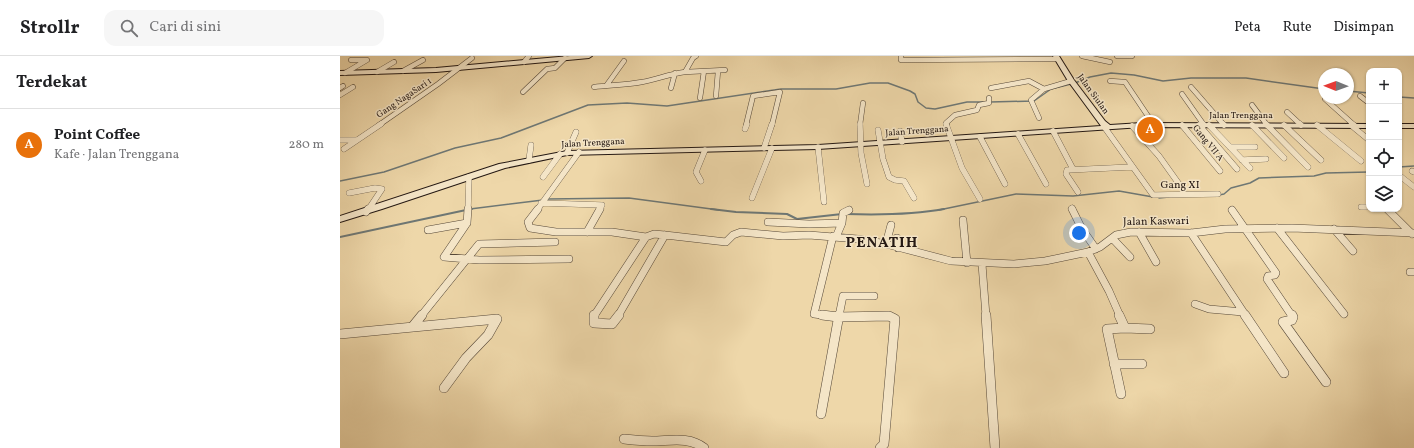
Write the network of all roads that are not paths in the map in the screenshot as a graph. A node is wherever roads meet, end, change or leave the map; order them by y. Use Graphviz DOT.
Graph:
graph roads {
  1 [pos="529,56"];
  2 [pos="589,56"];
  3 [pos="696,56"];
  4 [pos="900,56"];
  5 [pos="1077,56"];
  6 [pos="1082,56"];
  7 [pos="1117,56"];
  8 [pos="1132,56"];
  9 [pos="1013,57"];
  10 [pos="1057,57"];
  11 [pos="472,58"];
  12 [pos="565,58"];
  13 [pos="350,60"];
  14 [pos="423,60"];
  15 [pos="394,62"];
  16 [pos="524,62"];
  17 [pos="624,62"];
  18 [pos="1110,62"];
  19 [pos="460,68"];
  20 [pos="725,70"];
  21 [pos="404,71"];
  22 [pos="704,71"];
  23 [pos="718,71"];
  24 [pos="377,72"];
  25 [pos="685,72"];
  26 [pos="342,73"];
  27 [pos="675,73"];
  28 [pos="1110,81"];
  29 [pos="1073,84"];
  30 [pos="606,86"];
  31 [pos="353,87"];
  32 [pos="594,87"];
  33 [pos="1191,87"];
  34 [pos="671,88"];
  35 [pos="991,88"];
  36 [pos="1044,89"];
  37 [pos="523,92"];
  38 [pos="1182,94"];
  39 [pos="340,95"];
  40 [pos="716,96"];
  41 [pos="1360,96"];
  42 [pos="700,98"];
  43 [pos="989,98"];
  44 [pos="1366,101"];
  45 [pos="863,103"];
  46 [pos="1330,104"];
  47 [pos="1252,105"];
  48 [pos="1287,112"];
  49 [pos="1039,118"];
  50 [pos="1154,125"];
  51 [pos="1182,125"];
  52 [pos="1204,125"];
  53 [pos="1224,125"];
  54 [pos="1252,125"];
  55 [pos="1268,125"];
  56 [pos="1284,125"];
  57 [pos="1301,125"];
  58 [pos="1104,126"];
  59 [pos="1132,126"];
  60 [pos="1317,126"];
  61 [pos="1353,126"];
  62 [pos="1366,126"];
  63 [pos="1402,126"];
  64 [pos="1414,126"];
  65 [pos="745,129"];
  66 [pos="878,130"];
  67 [pos="900,131"];
  68 [pos="1053,131"];
  69 [pos="576,132"];
  70 [pos="1018,134"];
  71 [pos="980,137"];
  72 [pos="1366,137"];
  73 [pos="951,138"];
  74 [pos="340,140"];
  75 [pos="356,140"];
  76 [pos="902,142"];
  77 [pos="881,143"];
  78 [pos="859,144"];
  79 [pos="531,145"];
  80 [pos="818,147"];
  81 [pos="1230,147"];
  82 [pos="1255,147"];
  83 [pos="768,148"];
  84 [pos="344,149"];
  85 [pos="705,150"];
  86 [pos="578,152"];
  87 [pos="564,153"];
  88 [pos="1284,158"];
  89 [pos="1266,159"];
  90 [pos="529,160"];
  91 [pos="1242,160"];
  92 [pos="1322,160"];
  93 [pos="1361,161"];
  94 [pos="1132,167"];
  95 [pos="1308,167"];
  96 [pos="1250,168"];
  97 [pos="1073,169"];
  98 [pos="1237,169"];
  99 [pos="1220,171"];
  100 [pos="469,177"];
  101 [pos="543,177"];
  102 [pos="1402,178"];
  103 [pos="701,181"];
  104 [pos="867,184"];
  105 [pos="1005,184"];
  106 [pos="1046,184"];
  107 [pos="1179,184"];
  108 [pos="1414,187"];
  109 [pos="1078,192"];
  110 [pos="349,193"];
  111 [pos="1218,194"];
  112 [pos="752,198"];
  113 [pos="914,198"];
  114 [pos="980,199"];
  115 [pos="824,202"];
  116 [pos="541,203"];
  117 [pos="1361,207"];
  118 [pos="1366,207"];
  119 [pos="1072,208"];
  120 [pos="1232,210"];
  121 [pos="366,212"];
  122 [pos="1390,212"];
  123 [pos="340,219"];
  124 [pos="963,220"];
  125 [pos="768,222"];
  126 [pos="467,223"];
  127 [pos="891,225"];
  128 [pos="1277,228"];
  129 [pos="1245,229"];
  130 [pos="1334,229"];
  131 [pos="428,230"];
  132 [pos="587,232"];
  133 [pos="1139,232"];
  134 [pos="1192,233"];
  135 [pos="1413,234"];
  136 [pos="665,235"];
  137 [pos="834,236"];
  138 [pos="646,237"];
  139 [pos="897,238"];
  140 [pos="1112,238"];
  141 [pos="555,242"];
  142 [pos="886,244"];
  143 [pos="898,248"];
  144 [pos="1092,251"];
  145 [pos="1353,251"];
  146 [pos="1130,257"];
  147 [pos="467,259"];
  148 [pos="570,259"];
  149 [pos="1156,262"];
  150 [pos="967,263"];
  151 [pos="982,264"];
  152 [pos="874,296"];
  153 [pos="1195,304"];
  154 [pos="1243,312"];
  155 [pos="1344,314"];
  156 [pos="838,317"];
  157 [pos="413,326"];
  158 [pos="1125,328"];
  159 [pos="1150,329"];
  160 [pos="340,334"];
  161 [pos="1114,364"];
  162 [pos="1142,364"];
  163 [pos="1284,373"];
  164 [pos="1326,382"];
  165 [pos="444,388"];
  166 [pos="1121,394"];
  167 [pos="821,414"];
  168 [pos="624,439"];
  169 [pos="704,448"];
  170 [pos="880,448"];
  171 [pos="995,448"];
  1 -- 16 [label="street"];
  2 -- 12 [label="main road"];
  3 -- 25 [label="street"];
  4 -- 9 [label="street"];
  5 -- 6 [label="street"];
  6 -- 18 [label="street"];
  7 -- 8 [label="street"];
  9 -- 10 [label="street"];
  10 -- 29 [label="main road, Jalan Siulan"];
  11 -- 19 [label="street, Gang NagaSari 1"];
  12 -- 16 [label="main road"];
  12 -- 37 [label="street"];
  13 -- 26 [label="street"];
  14 -- 21 [label="street"];
  15 -- 24 [label="street"];
  16 -- 19 [label="main road"];
  17 -- 30 [label="street"];
  19 -- 21 [label="main road"];
  19 -- 75 [label="street, Gang NagaSari 1"];
  20 -- 23 [label="street"];
  21 -- 24 [label="main road"];
  22 -- 23 [label="street"];
  22 -- 25 [label="street"];
  22 -- 42 [label="street"];
  23 -- 40 [label="street"];
  24 -- 26 [label="main road"];
  25 -- 27 [label="street"];
  27 -- 30 [label="street"];
  27 -- 34 [label="street"];
  28 -- 50 [label="street"];
  29 -- 36 [label="street"];
  29 -- 58 [label="main road, Jalan Siulan"];
  30 -- 32 [label="street"];
  31 -- 39 [label="street"];
  33 -- 53 [label="street"];
  35 -- 36 [label="street"];
  36 -- 49 [label="street"];
  38 -- 52 [label="street"];
  41 -- 44 [label="street"];
  43 -- 73 [label="street"];
  45 -- 78 [label="street"];
  46 -- 61 [label="street"];
  47 -- 55 [label="street"];
  48 -- 57 [label="street"];
  50 -- 51 [label="main road, Jalan Trenggana"];
  50 -- 59 [label="main road, Jalan Trenggana"];
  51 -- 52 [label="main road, Jalan Trenggana"];
  51 -- 99 [label="street, Gang VII A"];
  52 -- 53 [label="main road, Jalan Trenggana"];
  52 -- 81 [label="street"];
  52 -- 98 [label="street"];
  53 -- 54 [label="main road, Jalan Trenggana"];
  54 -- 55 [label="main road, Jalan Trenggana"];
  54 -- 88 [label="street"];
  55 -- 56 [label="main road, Jalan Trenggana"];
  55 -- 95 [label="street"];
  56 -- 57 [label="main road, Jalan Trenggana"];
  56 -- 92 [label="street"];
  57 -- 60 [label="main road, Jalan Trenggana"];
  58 -- 59 [label="main road, Jalan Trenggana"];
  58 -- 68 [label="main road, Jalan Trenggana"];
  58 -- 94 [label="street, Gang XI"];
  59 -- 107 [label="street"];
  60 -- 61 [label="main road, Jalan Trenggana"];
  60 -- 93 [label="street"];
  61 -- 62 [label="main road, Jalan Trenggana"];
  61 -- 72 [label="street"];
  63 -- 64 [label="main road"];
  65 -- 83 [label="street"];
  66 -- 77 [label="street"];
  67 -- 76 [label="street"];
  68 -- 70 [label="main road, Jalan Trenggana"];
  68 -- 97 [label="street"];
  69 -- 87 [label="street"];
  70 -- 71 [label="main road, Jalan Trenggana"];
  70 -- 106 [label="street"];
  71 -- 73 [label="main road, Jalan Trenggana"];
  71 -- 105 [label="street"];
  73 -- 76 [label="main road, Jalan Trenggana"];
  73 -- 114 [label="street"];
  74 -- 75 [label="street"];
  75 -- 84 [label="street, Gang NagaSari 1"];
  76 -- 77 [label="main road, Jalan Trenggana"];
  77 -- 78 [label="main road, Jalan Trenggana"];
  77 -- 113 [label="street"];
  78 -- 80 [label="main road, Jalan Trenggana"];
  78 -- 104 [label="street"];
  79 -- 90 [label="street"];
  80 -- 83 [label="main road, Jalan Trenggana"];
  80 -- 115 [label="street"];
  81 -- 82 [label="street"];
  81 -- 91 [label="street"];
  83 -- 85 [label="main road, Jalan Trenggana"];
  83 -- 112 [label="street"];
  85 -- 86 [label="main road, Jalan Trenggana"];
  85 -- 103 [label="street"];
  86 -- 87 [label="main road, Jalan Trenggana"];
  86 -- 116 [label="street"];
  87 -- 90 [label="main road, Jalan Trenggana"];
  87 -- 101 [label="street"];
  89 -- 91 [label="street"];
  90 -- 100 [label="main road, Jalan Trenggana"];
  91 -- 96 [label="street"];
  94 -- 97 [label="street"];
  94 -- 111 [label="street, Gang XI"];
  97 -- 109 [label="street"];
  100 -- 121 [label="main road, Jalan Trenggana"];
  100 -- 126 [label="street"];
  102 -- 108 [label="street"];
  110 -- 121 [label="street"];
  116 -- 132 [label="street, Jalan Kaswari"];
  116 -- 132 [label="street"];
  117 -- 118 [label="street"];
  119 -- 144 [label="street"];
  120 -- 129 [label="street"];
  121 -- 123 [label="main road, Jalan Trenggana"];
  122 -- 135 [label="street"];
  124 -- 150 [label="street"];
  125 -- 137 [label="street"];
  126 -- 131 [label="street"];
  126 -- 147 [label="street"];
  127 -- 142 [label="street"];
  128 -- 129 [label="street, Jalan Kaswari"];
  128 -- 130 [label="street, Jalan Kaswari"];
  128 -- 155 [label="street"];
  129 -- 134 [label="street, Jalan Kaswari"];
  129 -- 164 [label="street"];
  130 -- 135 [label="street, Jalan Kaswari"];
  130 -- 145 [label="street"];
  132 -- 138 [label="street, Jalan Kaswari"];
  133 -- 134 [label="street, Jalan Kaswari"];
  133 -- 140 [label="street, Jalan Kaswari"];
  133 -- 149 [label="street"];
  134 -- 154 [label="street"];
  136 -- 137 [label="street, Jalan Kaswari"];
  136 -- 138 [label="street, Jalan Kaswari"];
  136 -- 138 [label="street"];
  137 -- 142 [label="street, Jalan Kaswari"];
  137 -- 156 [label="street"];
  139 -- 143 [label="street"];
  140 -- 144 [label="street, Jalan Kaswari"];
  140 -- 146 [label="street"];
  141 -- 147 [label="street"];
  142 -- 143 [label="street, Jalan Kaswari"];
  143 -- 150 [label="street, Jalan Kaswari"];
  144 -- 151 [label="street, Jalan Kaswari"];
  144 -- 158 [label="street"];
  147 -- 148 [label="street"];
  147 -- 157 [label="street"];
  150 -- 151 [label="street, Jalan Kaswari"];
  151 -- 171 [label="street"];
  152 -- 156 [label="street"];
  153 -- 154 [label="street"];
  154 -- 163 [label="street"];
  156 -- 167 [label="street"];
  156 -- 170 [label="street"];
  157 -- 160 [label="street"];
  157 -- 165 [label="street"];
  158 -- 159 [label="street"];
  158 -- 161 [label="street"];
  161 -- 162 [label="street"];
  161 -- 166 [label="street"];
  168 -- 169 [label="street"];
}
